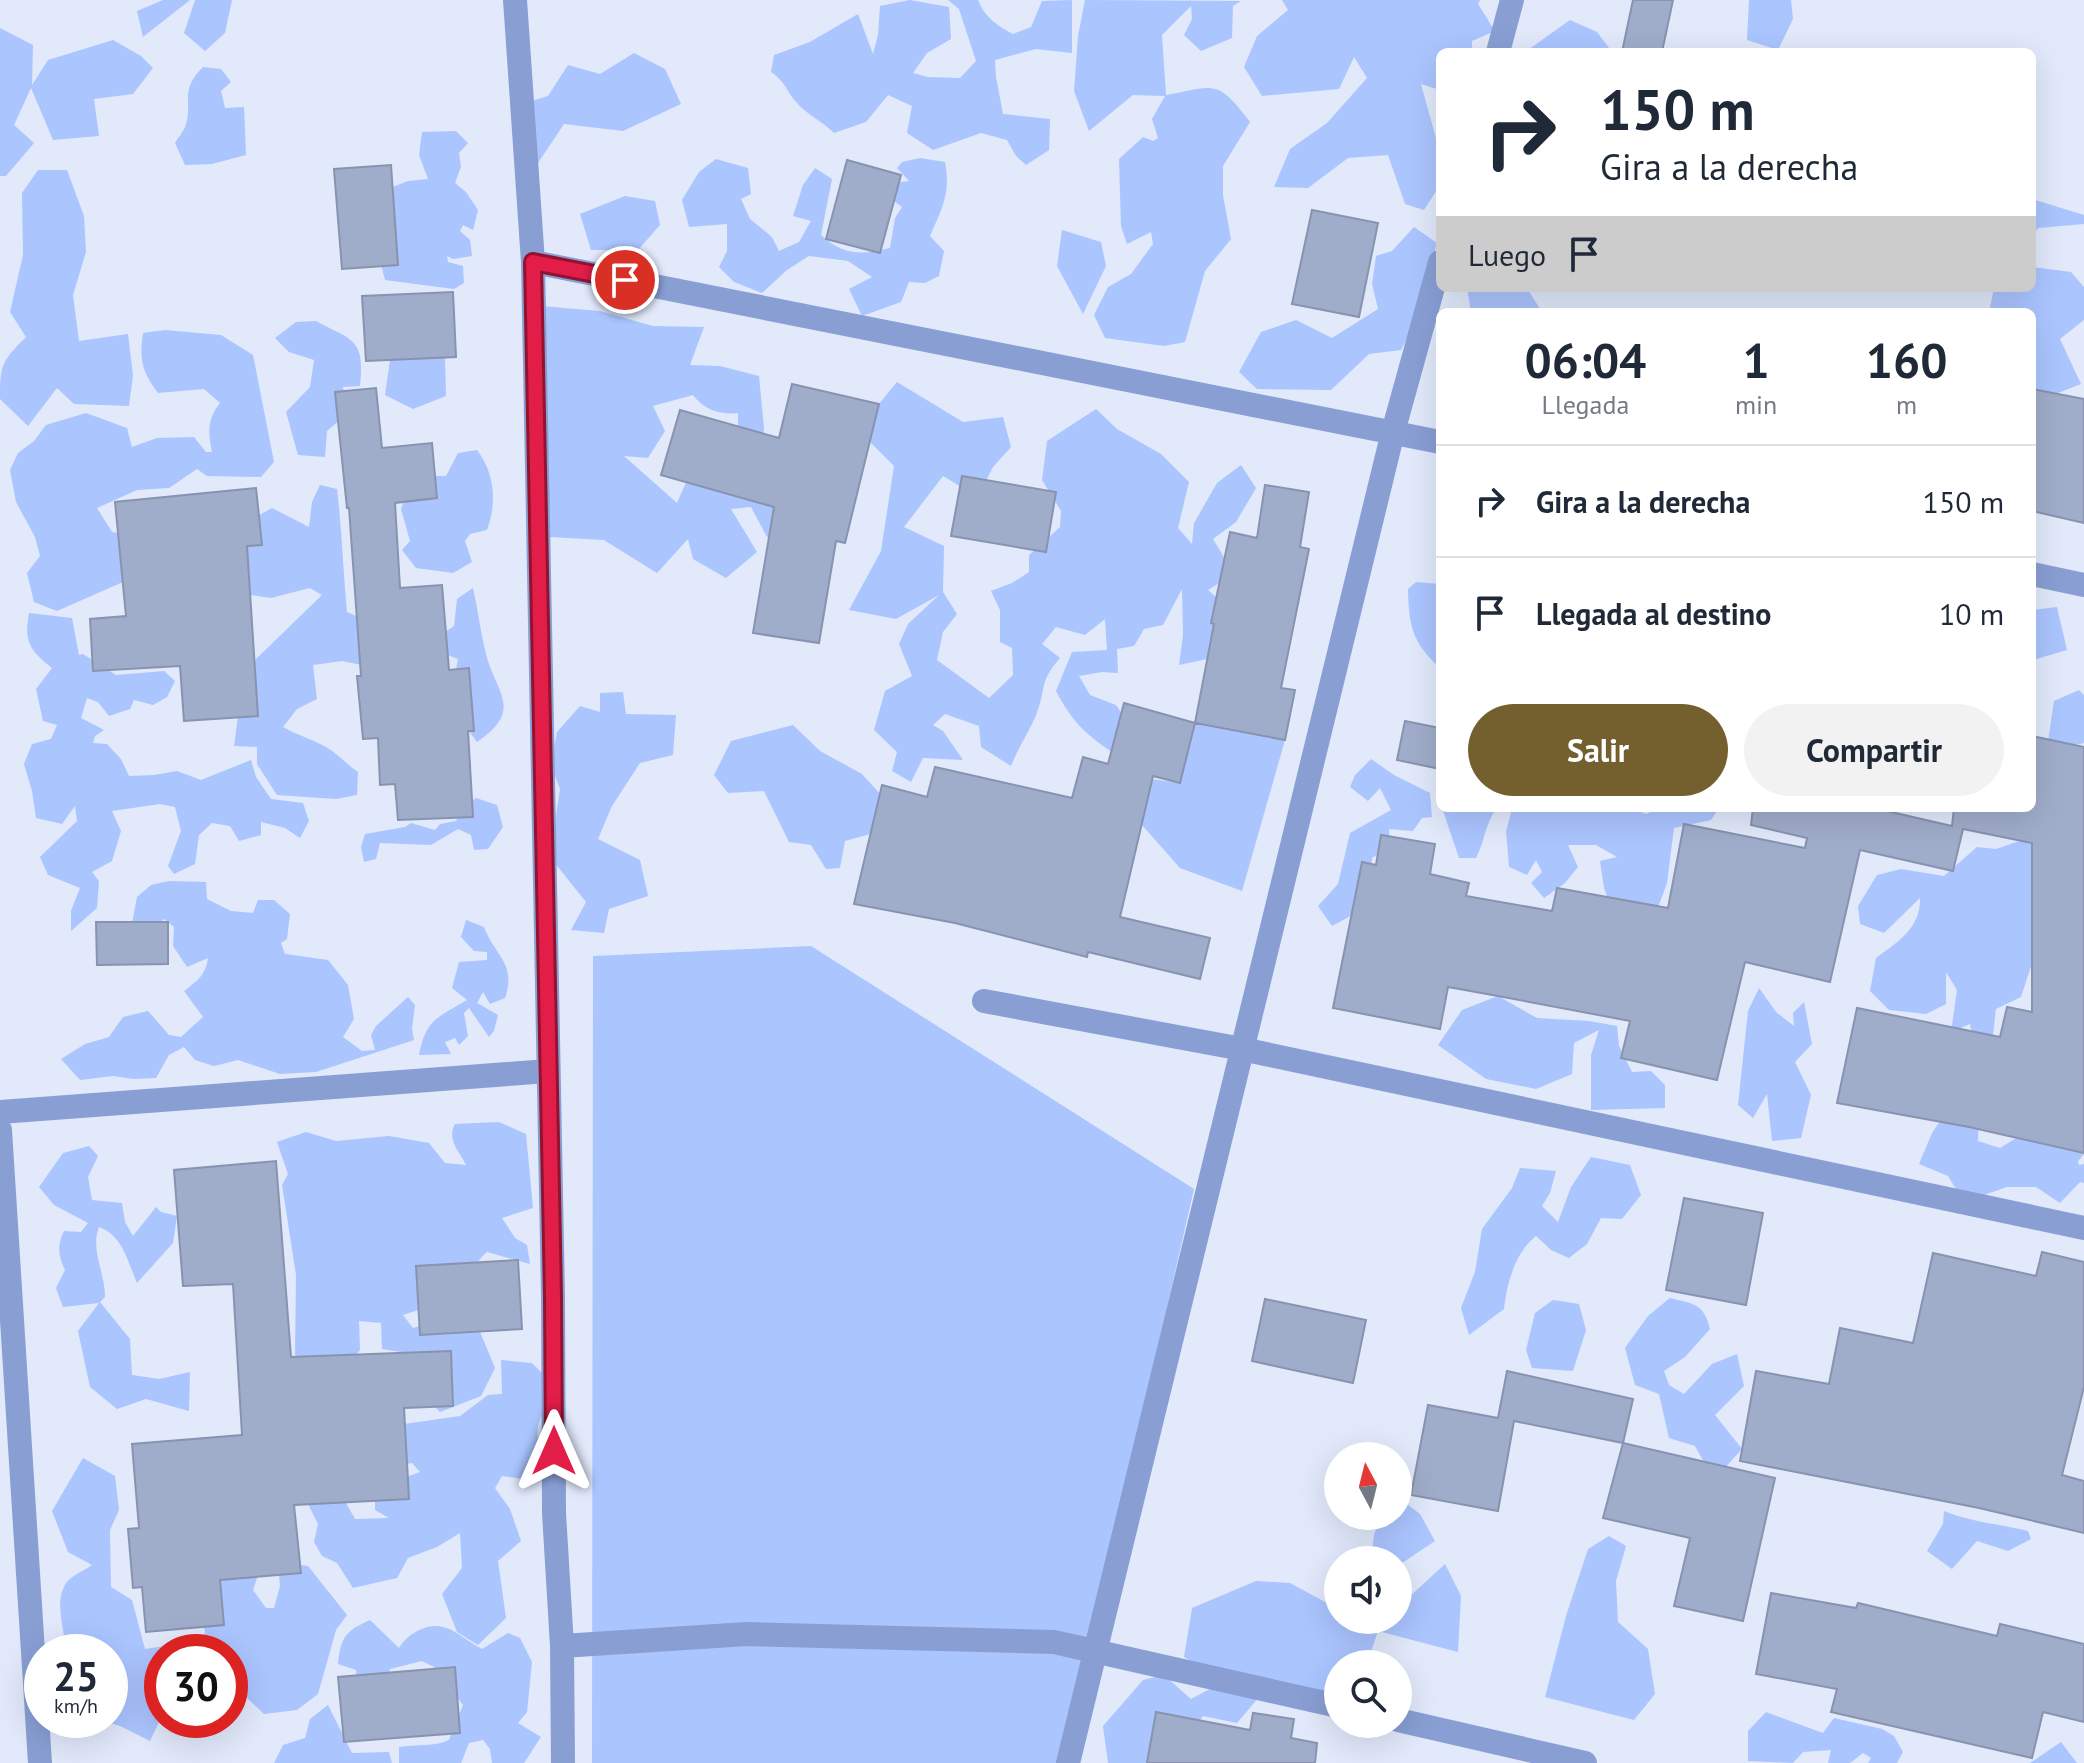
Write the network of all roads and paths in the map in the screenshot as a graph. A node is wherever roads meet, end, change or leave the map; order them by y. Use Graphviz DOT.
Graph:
graph roads {
  1 [pos="515,0"];
  2 [pos="1512,0"];
  3 [pos="1499,48"];
  4 [pos="533,262"];
  5 [pos="1436,276"];
  6 [pos="1393,432"];
  7 [pos="1436,441"];
  8 [pos="2036,575"];
  9 [pos="2084,585"];
  10 [pos="984,1001"];
  11 [pos="1242,1049"];
  12 [pos="548,1071"];
  13 [pos="0,1112"];
  14 [pos="0,1130"];
  15 [pos="2084,1228"];
  16 [pos="562,1646"];
  17 [pos="1095,1652"];
  18 [pos="1324,1703"];
  19 [pos="1412,1723"];
  20 [pos="40,1763"];
  21 [pos="563,1763"];
  22 [pos="1068,1763"];
  23 [pos="1585,1763"];
  1 -- 4 [label="street"];
  2 -- 3 [label="street"];
  4 -- 6 [label="street"];
  4 -- 12 [label="street"];
  5 -- 6 [label="street"];
  6 -- 7 [label="street"];
  6 -- 11 [label="street"];
  8 -- 9 [label="street"];
  10 -- 11 [label="street"];
  11 -- 15 [label="street"];
  11 -- 17 [label="street"];
  12 -- 13 [label="street"];
  12 -- 16 [label="street"];
  14 -- 20 [label="street"];
  16 -- 17 [label="street"];
  16 -- 21 [label="street"];
  17 -- 18 [label="street"];
  17 -- 22 [label="street"];
  19 -- 23 [label="street"];
}
